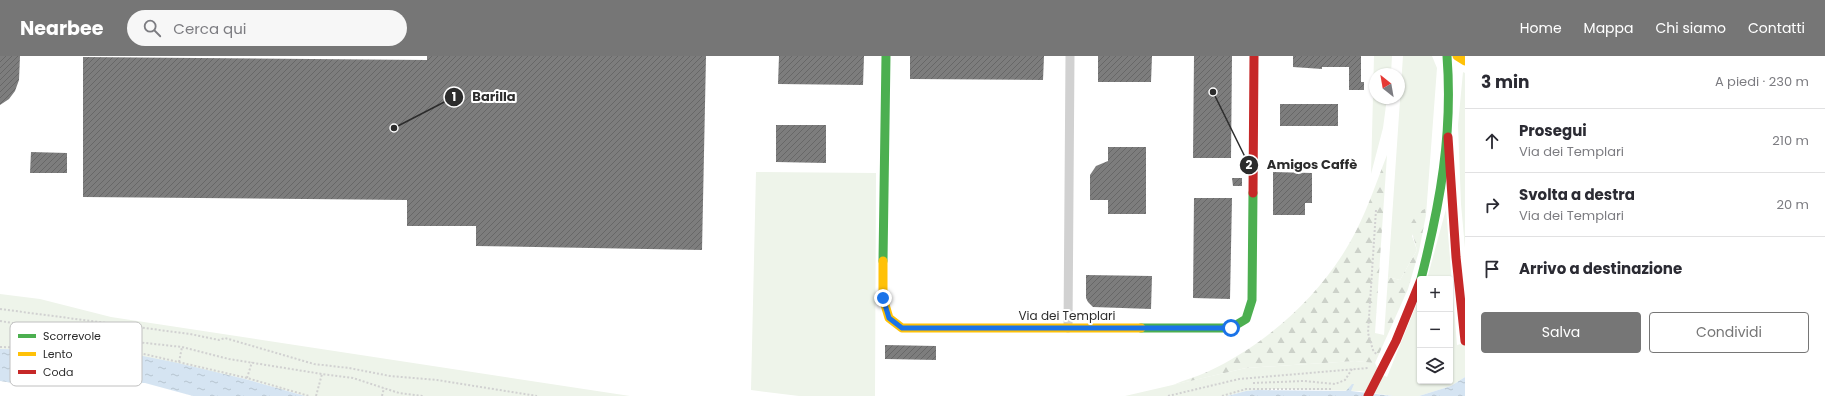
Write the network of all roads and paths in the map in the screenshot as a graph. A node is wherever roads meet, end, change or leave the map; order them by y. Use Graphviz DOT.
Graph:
graph roads {
  1 [pos="886,56"];
  2 [pos="1070,56"];
  3 [pos="1254,56"];
  4 [pos="1447,56"];
  5 [pos="1457,56"];
  6 [pos="1465,61"];
  7 [pos="1448,137"];
  8 [pos="1376,210"];
  9 [pos="1422,276"];
  10 [pos="1417,289"];
  11 [pos="0,309"];
  12 [pos="0,321"];
  13 [pos="99,322"];
  14 [pos="10,323"];
  15 [pos="142,328"];
  16 [pos="1068,328"];
  17 [pos="1465,341"];
  18 [pos="142,342"];
  19 [pos="0,347"];
  20 [pos="10,347"];
  21 [pos="182,347"];
  22 [pos="142,355"];
  23 [pos="1378,356"];
  24 [pos="179,362"];
  25 [pos="252,362"];
  26 [pos="1370,368"];
  27 [pos="1352,369"];
  28 [pos="322,374"];
  29 [pos="247,378"];
  30 [pos="1253,382"];
  31 [pos="384,388"];
  32 [pos="1332,389"];
  33 [pos="309,396"];
  34 [pos="316,396"];
  35 [pos="382,396"];
  36 [pos="423,396"];
  37 [pos="537,396"];
  38 [pos="1168,396"];
  39 [pos="1222,396"];
  40 [pos="1368,396"];
  1 -- 16 [label="main road, Via dei Templari"];
  2 -- 16 [label="street"];
  3 -- 16 [label="main road, Via dei Templari"];
  4 -- 7 [label="main road"];
  5 -- 6 [label="main road"];
  7 -- 9 [label="main road"];
  7 -- 17 [label="main road"];
  8 -- 23 [label="path"];
  10 -- 40 [label="main road"];
  11 -- 13 [label="path"];
  12 -- 14 [label="path"];
  15 -- 37 [label="path"];
  18 -- 21 [label="path"];
  19 -- 20 [label="path"];
  21 -- 24 [label="path"];
  21 -- 25 [label="path"];
  22 -- 24 [label="path"];
  24 -- 29 [label="path"];
  25 -- 28 [label="path"];
  25 -- 29 [label="path"];
  26 -- 27 [label="path"];
  27 -- 30 [label="path"];
  27 -- 38 [label="path"];
  28 -- 31 [label="path"];
  28 -- 34 [label="path"];
  29 -- 33 [label="path"];
  31 -- 35 [label="path"];
  31 -- 36 [label="path"];
  32 -- 39 [label="path"];
}
